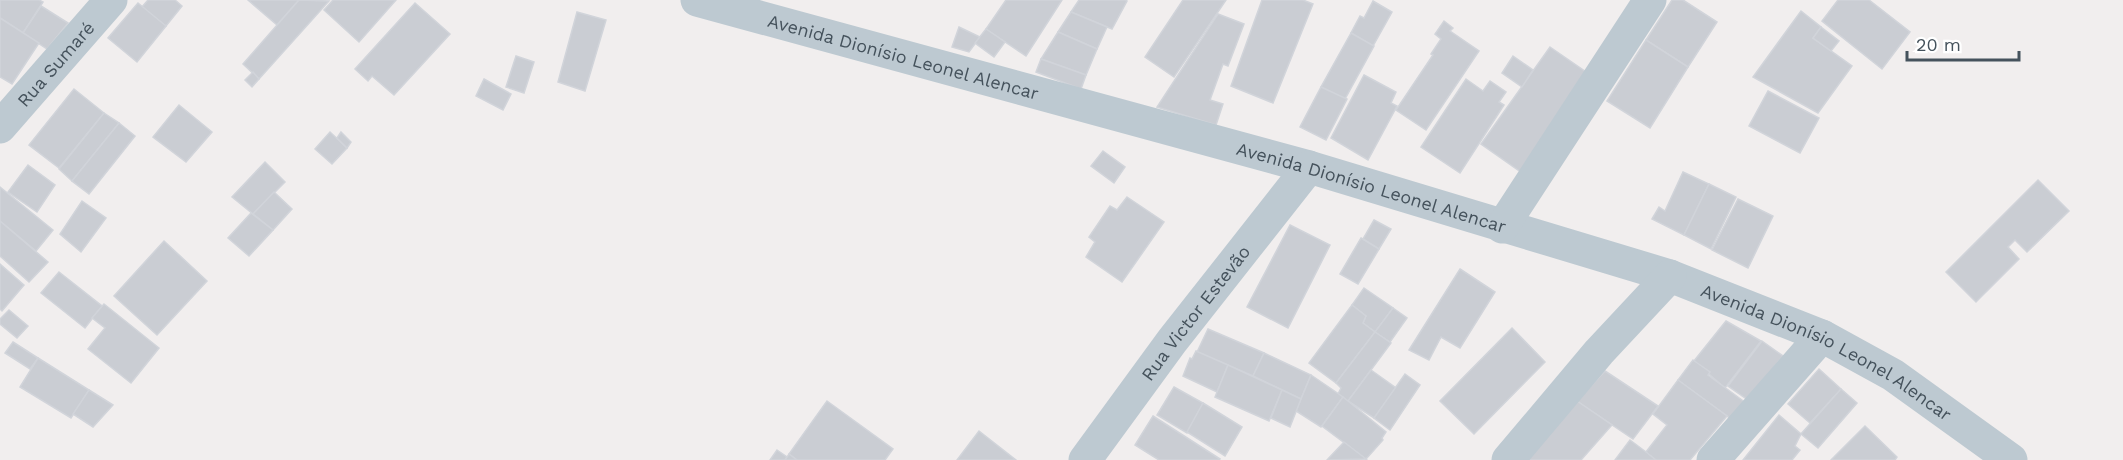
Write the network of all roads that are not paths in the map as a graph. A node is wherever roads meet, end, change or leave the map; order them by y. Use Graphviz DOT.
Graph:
graph roads {
  1 [pos="111,0"];
  2 [pos="697,0"];
  3 [pos="1650,0"];
  4 [pos="0,127"];
  5 [pos="1309,167"];
  6 [pos="1502,227"];
  7 [pos="1670,276"];
  8 [pos="1822,336"];
  9 [pos="1085,460"];
  10 [pos="1508,460"];
  11 [pos="1713,460"];
  12 [pos="2011,460"];
  1 -- 4 [label="street, Rua Sumaré"];
  2 -- 5 [label="street, Avenida Dionísio Leonel Alencar"];
  3 -- 6 [label="street"];
  5 -- 6 [label="street, Avenida Dionísio Leonel Alencar"];
  5 -- 9 [label="street, Rua Victor Estevão"];
  6 -- 7 [label="street, Avenida Dionísio Leonel Alencar"];
  7 -- 8 [label="street, Avenida Dionísio Leonel Alencar"];
  7 -- 10 [label="street"];
  8 -- 11 [label="street"];
  8 -- 12 [label="street, Avenida Dionísio Leonel Alencar"];
}
